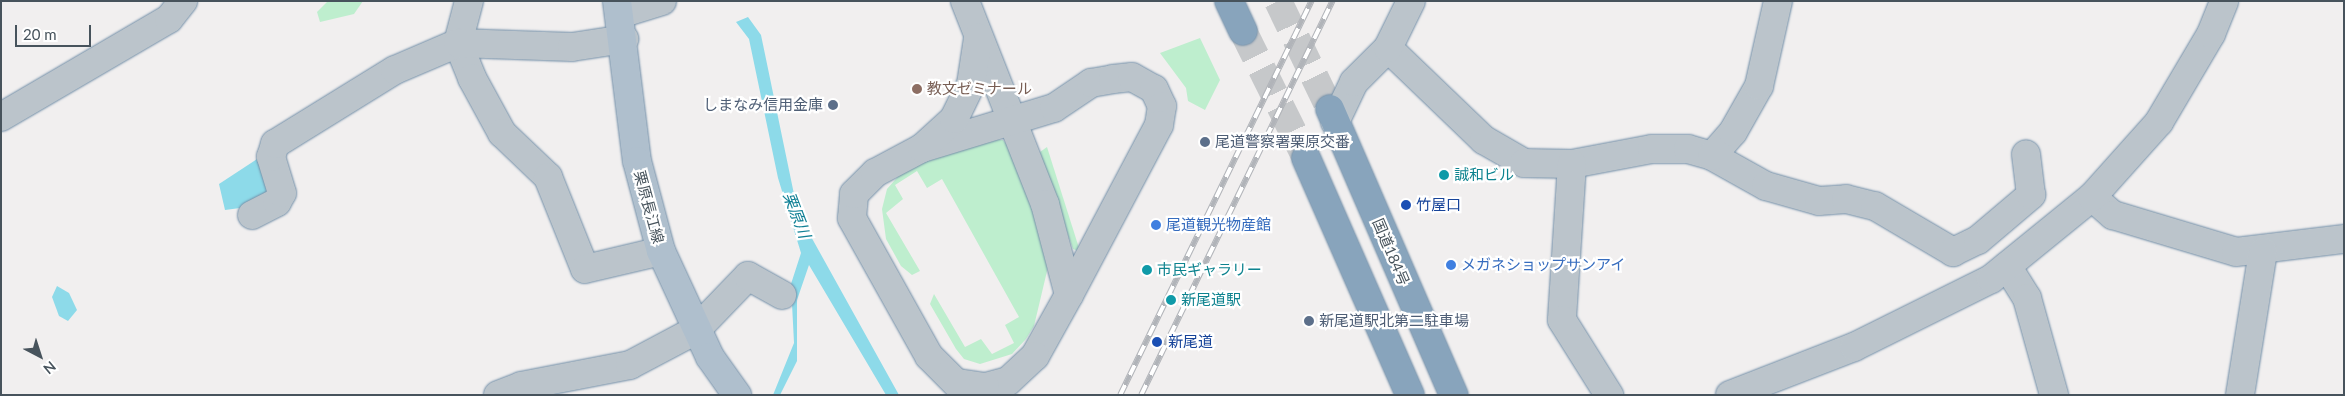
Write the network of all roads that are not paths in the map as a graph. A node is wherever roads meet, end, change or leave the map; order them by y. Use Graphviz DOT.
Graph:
graph roads {
  1 [pos="183,1"];
  2 [pos="469,1"];
  3 [pos="662,1"];
  4 [pos="965,1"];
  5 [pos="1229,1"];
  6 [pos="1410,1"];
  7 [pos="1778,1"];
  8 [pos="2224,1"];
  9 [pos="620,18"];
  10 [pos="1244,31"];
  11 [pos="978,38"];
  12 [pos="458,43"];
  13 [pos="1388,48"];
  14 [pos="1332,115"];
  15 [pos="1,118"];
  16 [pos="1014,119"];
  17 [pos="922,148"];
  18 [pos="2026,154"];
  19 [pos="1712,156"];
  20 [pos="1306,158"];
  21 [pos="1572,164"];
  22 [pos="2092,197"];
  23 [pos="252,215"];
  24 [pos="2344,239"];
  25 [pos="661,251"];
  26 [pos="1953,252"];
  27 [pos="2263,252"];
  28 [pos="2007,266"];
  29 [pos="1967,293"];
  30 [pos="782,295"];
  31 [pos="1070,295"];
  32 [pos="696,330"];
  33 [pos="498,395"];
  34 [pos="737,395"];
  35 [pos="1410,395"];
  36 [pos="1454,395"];
  37 [pos="1609,395"];
  38 [pos="1730,395"];
  39 [pos="2054,395"];
  40 [pos="2240,395"];
  1 -- 15 [label="street"];
  2 -- 12 [label="street"];
  3 -- 9 [label="street"];
  4 -- 11 [label="street"];
  5 -- 10 [label="highway"];
  6 -- 13 [label="street"];
  7 -- 19 [label="street"];
  8 -- 22 [label="street"];
  9 -- 12 [label="street"];
  9 -- 25 [label="main road, 栗原長江線"];
  11 -- 16 [label="street"];
  11 -- 17 [label="street"];
  12 -- 23 [label="street"];
  12 -- 25 [label="street"];
  13 -- 14 [label="street"];
  13 -- 21 [label="street"];
  14 -- 36 [label="highway, 国道184号"];
  16 -- 17 [label="street"];
  16 -- 31 [label="street"];
  16 -- 31 [label="street"];
  17 -- 31 [label="street"];
  18 -- 26 [label="street"];
  19 -- 21 [label="street"];
  19 -- 26 [label="street"];
  20 -- 35 [label="highway"];
  21 -- 37 [label="street"];
  22 -- 27 [label="street"];
  22 -- 28 [label="street"];
  24 -- 27 [label="street"];
  25 -- 32 [label="main road, 栗原長江線"];
  26 -- 29 [label="street"];
  27 -- 40 [label="street"];
  28 -- 29 [label="street"];
  28 -- 39 [label="street"];
  29 -- 38 [label="street"];
  30 -- 32 [label="street"];
  32 -- 33 [label="street"];
  32 -- 34 [label="main road, 栗原長江線"];
}
